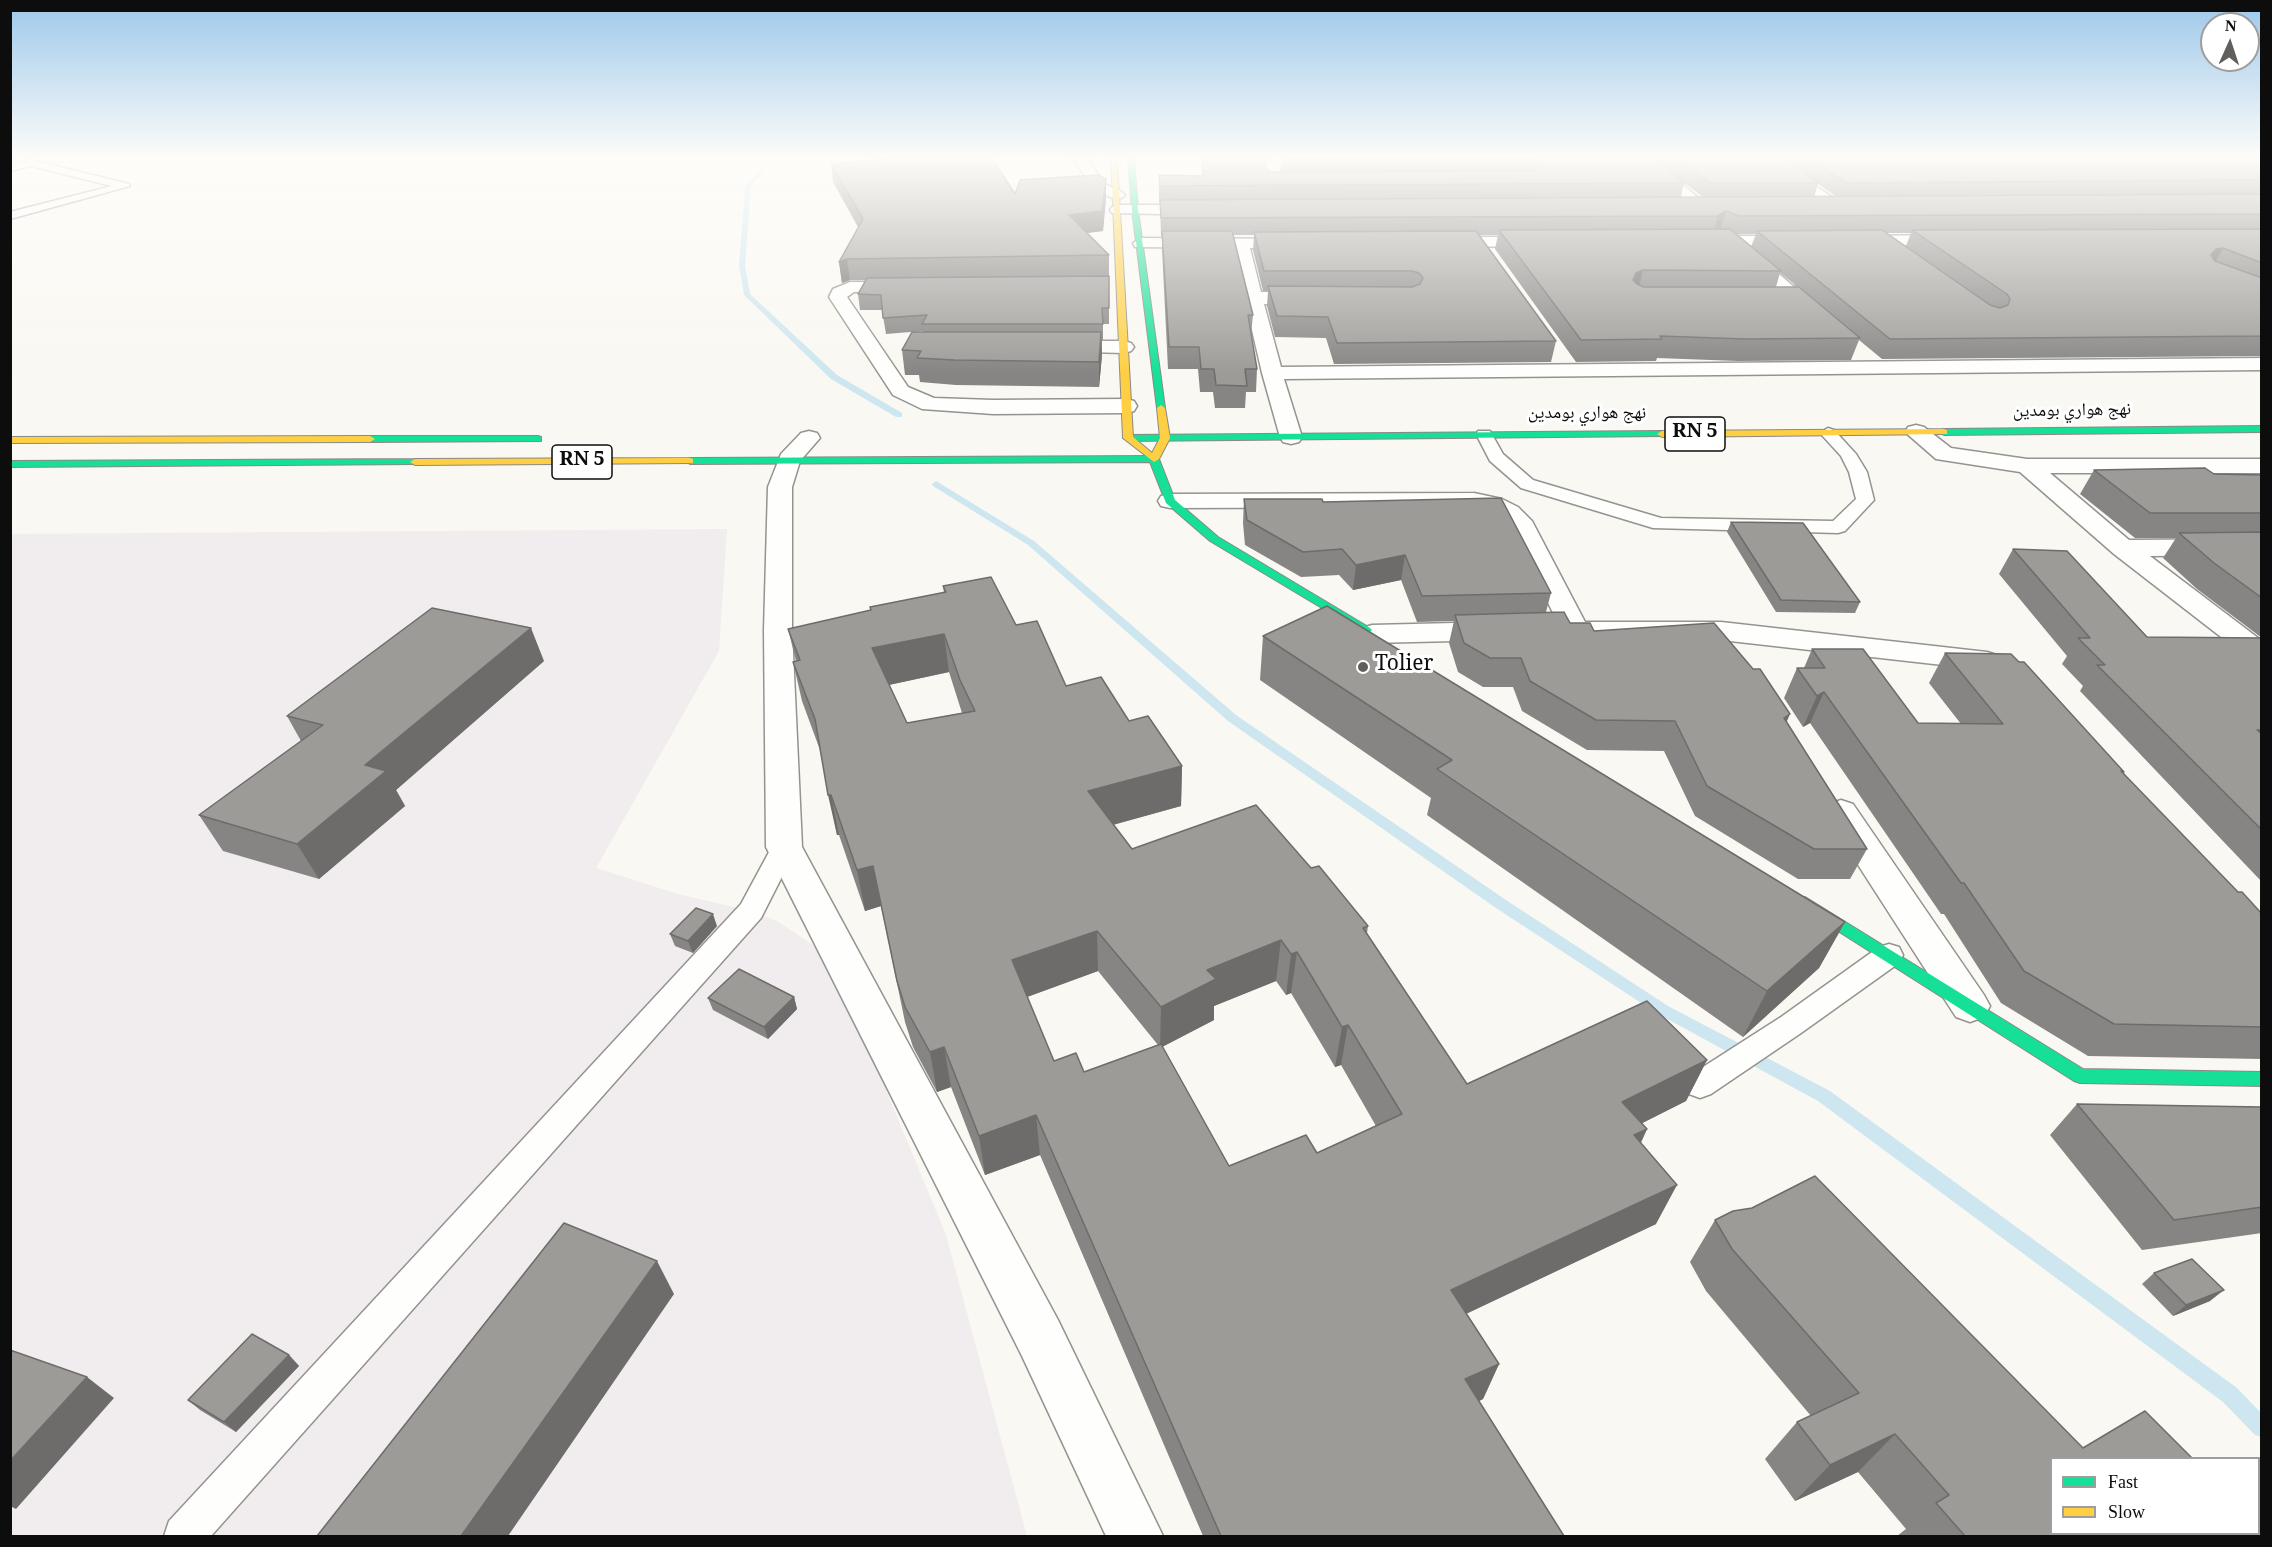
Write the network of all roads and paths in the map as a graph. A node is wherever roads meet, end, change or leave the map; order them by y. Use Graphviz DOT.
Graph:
graph roads {
  1 [pos="1118,230"];
  2 [pos="1139,230"];
  3 [pos="1719,230"];
  4 [pos="1964,240"];
  5 [pos="1683,241"];
  6 [pos="1731,241"];
  7 [pos="1812,241"];
  8 [pos="1835,241"];
  9 [pos="1881,241"];
  10 [pos="1419,242"];
  11 [pos="1479,242"];
  12 [pos="1563,242"];
  13 [pos="1141,243"];
  14 [pos="1240,243"];
  15 [pos="1312,243"];
  16 [pos="1492,260"];
  17 [pos="1908,260"];
  18 [pos="1096,285"];
  19 [pos="1120,285"];
  20 [pos="920,287"];
  21 [pos="1254,298"];
  22 [pos="1325,298"];
  23 [pos="1775,300"];
  24 [pos="1798,300"];
  25 [pos="1832,330"];
  26 [pos="1043,347"];
  27 [pos="1124,347"];
  28 [pos="870,348"];
  29 [pos="893,348"];
  30 [pos="1556,352"];
  31 [pos="1858,352"];
  32 [pos="2262,364"];
  33 [pos="1875,367"];
  34 [pos="1569,370"];
  35 [pos="1272,373"];
  36 [pos="1126,406"];
  37 [pos="2262,429"];
  38 [pos="1916,432"];
  39 [pos="1828,433"];
  40 [pos="1484,434"];
  41 [pos="1291,437"];
  42 [pos="1122,438"];
  43 [pos="1166,438"];
  44 [pos="557,439"];
  45 [pos="10,440"];
  46 [pos="801,443"];
  47 [pos="623,446"];
  48 [pos="2179,452"];
  49 [pos="1824,454"];
  50 [pos="1848,454"];
  51 [pos="1869,454"];
  52 [pos="1934,454"];
  53 [pos="1490,457"];
  54 [pos="1519,457"];
  55 [pos="1160,459"];
  56 [pos="613,462"];
  57 [pos="10,464"];
  58 [pos="2027,466"];
  59 [pos="2262,466"];
  60 [pos="1170,501"];
  61 [pos="2262,547"];
  62 [pos="2123,548"];
  63 [pos="1575,629"];
  64 [pos="1721,631"];
  65 [pos="1382,640"];
  66 [pos="2262,656"];
  67 [pos="1740,660"];
  68 [pos="2016,664"];
  69 [pos="1826,789"];
  70 [pos="784,847"];
  71 [pos="1798,898"];
  72 [pos="1889,955"];
  73 [pos="1970,1006"];
  74 [pos="1708,1079"];
  75 [pos="2262,1079"];
  76 [pos="184,1536"];
  77 [pos="1135,1536"];
  1 -- 19 [label="main road"];
  2 -- 13 [label="main road"];
  3 -- 6 [label="street"];
  4 -- 9 [label="street"];
  5 -- 6 [label="street"];
  6 -- 7 [label="street"];
  6 -- 24 [label="street"];
  8 -- 9 [label="street"];
  9 -- 17 [label="street"];
  10 -- 11 [label="street"];
  11 -- 12 [label="street"];
  11 -- 16 [label="street"];
  13 -- 14 [label="street"];
  13 -- 43 [label="main road"];
  14 -- 15 [label="street"];
  14 -- 21 [label="street"];
  18 -- 19 [label="street"];
  19 -- 27 [label="main road"];
  20 -- 28 [label="street"];
  21 -- 22 [label="street"];
  21 -- 35 [label="street"];
  23 -- 24 [label="street"];
  24 -- 25 [label="street"];
  26 -- 27 [label="street"];
  27 -- 36 [label="main road"];
  28 -- 29 [label="street"];
  28 -- 36 [label="street"];
  30 -- 34 [label="street"];
  31 -- 33 [label="street"];
  32 -- 33 [label="street"];
  33 -- 34 [label="street"];
  34 -- 35 [label="street"];
  35 -- 41 [label="street"];
  36 -- 42 [label="main road"];
  37 -- 38 [label="main road, نهج هواري بومدين / RN 5"];
  38 -- 39 [label="main road, نهج هواري بومدين / RN 5"];
  38 -- 52 [label="street"];
  39 -- 40 [label="main road, نهج هواري بومدين / RN 5"];
  39 -- 50 [label="lane"];
  40 -- 41 [label="main road, نهج هواري بومدين / RN 5"];
  40 -- 53 [label="lane"];
  41 -- 43 [label="main road, نهج هواري بومدين / RN 5"];
  42 -- 43 [label="main road, نهج هواري بومدين / RN 5"];
  42 -- 55 [label="main road"];
  43 -- 55 [label="main road"];
  44 -- 45 [label="main road, RN 5"];
  46 -- 55 [label="main road, RN 5"];
  46 -- 56 [label="main road, RN 5"];
  46 -- 70 [label="street"];
  47 -- 56 [label="main road"];
  48 -- 52 [label="main road, نهج هواري بومدين"];
  49 -- 50 [label="main road"];
  50 -- 51 [label="main road"];
  50 -- 53 [label="lane"];
  52 -- 58 [label="street"];
  53 -- 54 [label="main road, نهج هواري بومدين"];
  55 -- 60 [label="main road"];
  56 -- 57 [label="main road, RN 5"];
  58 -- 59 [label="street"];
  58 -- 62 [label="street"];
  60 -- 63 [label="street"];
  60 -- 65 [label="main road"];
  61 -- 62 [label="street"];
  62 -- 66 [label="street"];
  63 -- 64 [label="street"];
  63 -- 65 [label="street"];
  64 -- 67 [label="street"];
  64 -- 68 [label="street"];
  69 -- 73 [label="street"];
  70 -- 76 [label="lane"];
  70 -- 77 [label="street"];
  71 -- 72 [label="main road"];
  72 -- 73 [label="main road"];
  72 -- 74 [label="lane"];
  73 -- 75 [label="main road"];
}
